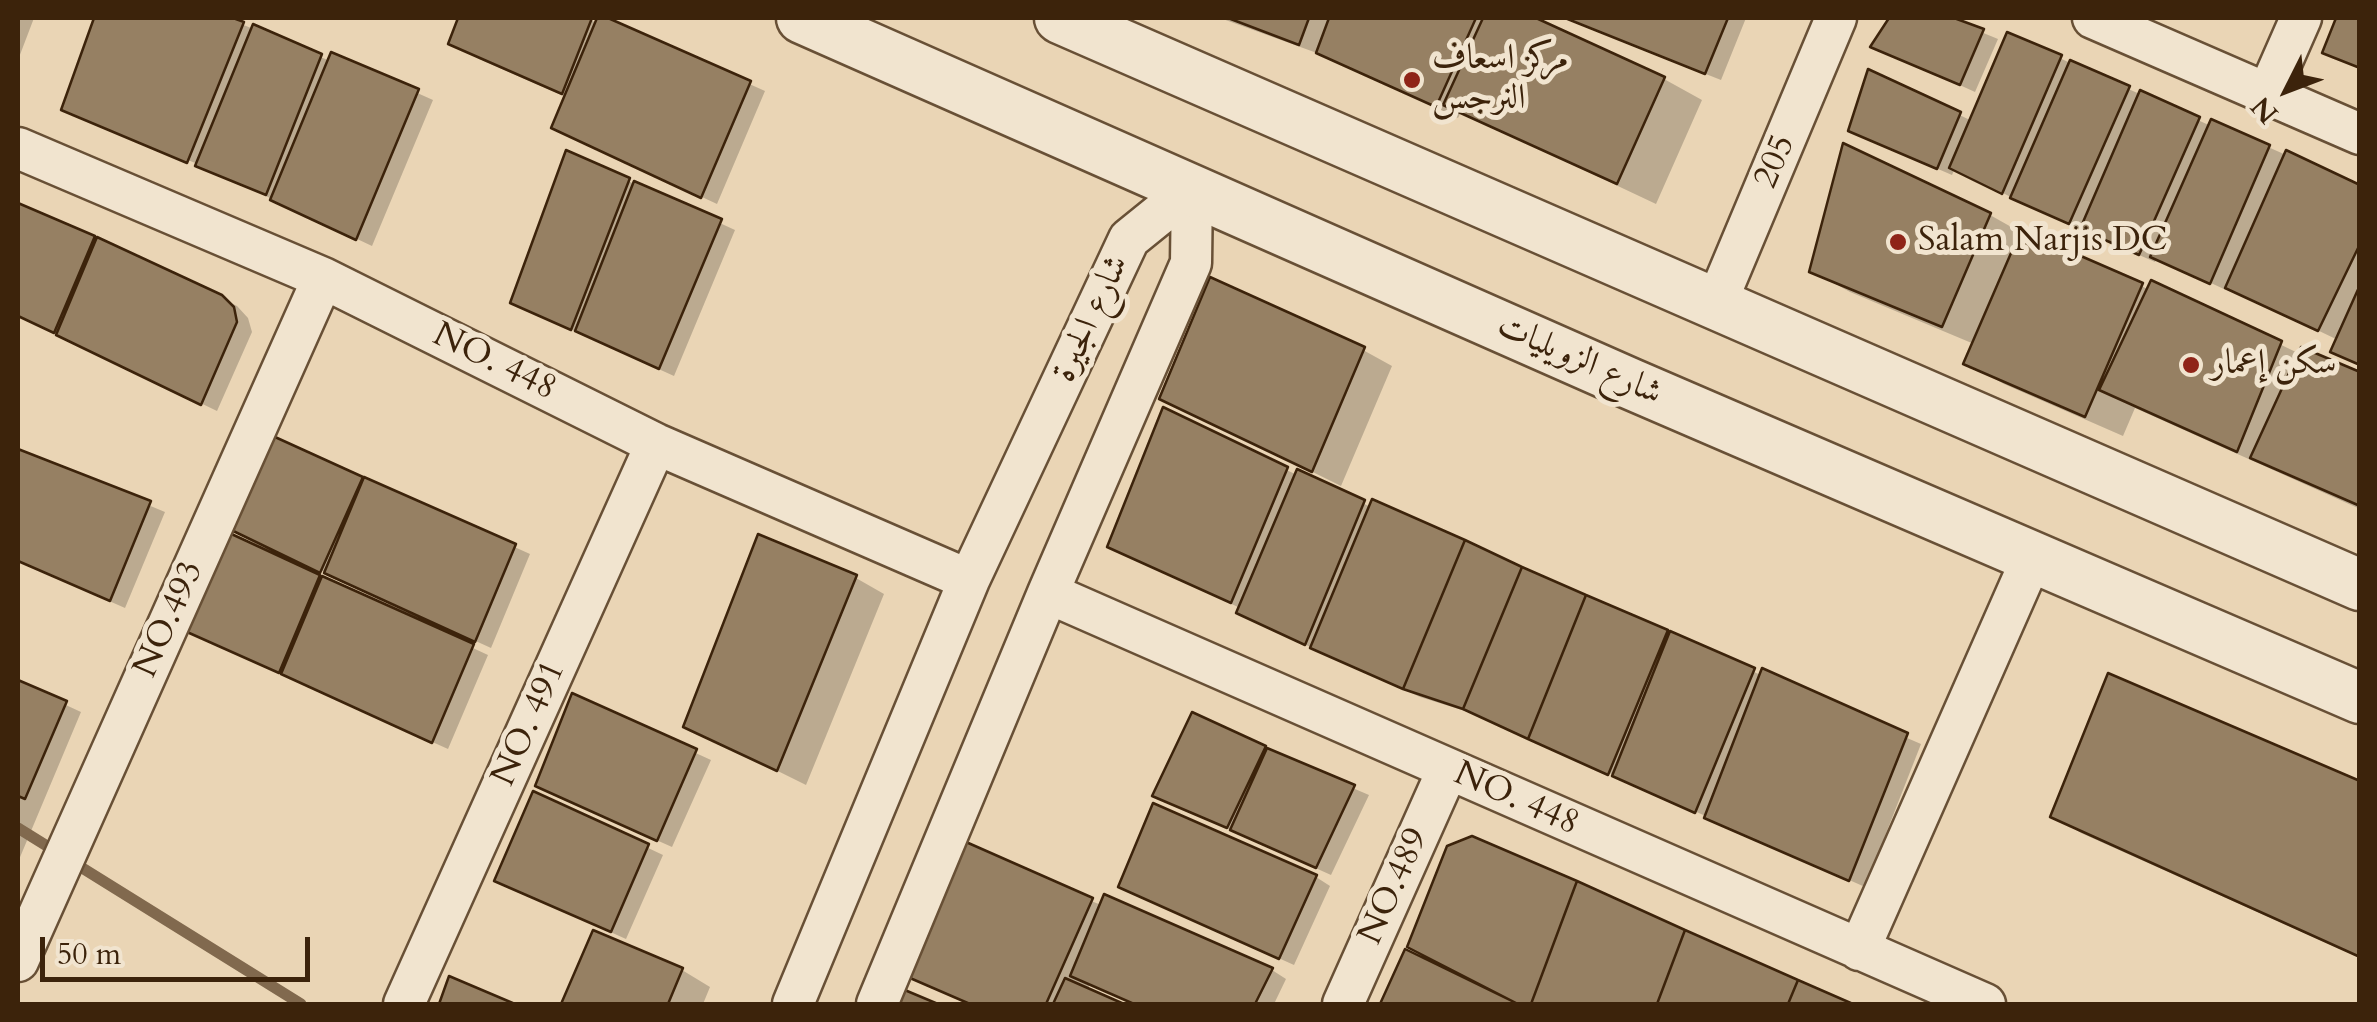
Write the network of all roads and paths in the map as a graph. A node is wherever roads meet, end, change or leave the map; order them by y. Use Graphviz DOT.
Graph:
graph roads {
  1 [pos="802,18"];
  2 [pos="1060,18"];
  3 [pos="1836,18"];
  4 [pos="2093,18"];
  5 [pos="2300,18"];
  6 [pos="2268,94"];
  7 [pos="2360,134"];
  8 [pos="18,148"];
  9 [pos="1192,188"];
  10 [pos="324,278"];
  11 [pos="1715,306"];
  12 [pos="656,444"];
  13 [pos="2032,558"];
  14 [pos="969,580"];
  15 [pos="2360,585"];
  16 [pos="1048,593"];
  17 [pos="2360,698"];
  18 [pos="1448,770"];
  19 [pos="1859,950"];
  20 [pos="18,961"];
  21 [pos="404,1004"];
  22 [pos="793,1004"];
  23 [pos="877,1004"];
  24 [pos="1343,1004"];
  25 [pos="1985,1004"];
  1 -- 9 [label="street, شارع الزويليات"];
  2 -- 11 [label="street"];
  3 -- 11 [label="street, 205"];
  4 -- 6 [label="street"];
  5 -- 6 [label="street"];
  6 -- 7 [label="street"];
  8 -- 10 [label="street, NO. 448"];
  9 -- 13 [label="street, شارع الزويليات"];
  9 -- 14 [label="street, شارع الجيرة"];
  9 -- 16 [label="street, شارع الجيرة"];
  10 -- 12 [label="street, NO. 448"];
  10 -- 20 [label="street, NO.493"];
  11 -- 15 [label="street"];
  12 -- 14 [label="street, NO. 448"];
  12 -- 21 [label="street, NO. 491"];
  13 -- 17 [label="street, شارع الزويليات"];
  13 -- 19 [label="street"];
  14 -- 22 [label="street, شارع الجيرة"];
  16 -- 18 [label="street, NO. 448"];
  16 -- 23 [label="street, شارع الجيرة"];
  18 -- 19 [label="street, NO. 448"];
  18 -- 24 [label="street, NO.489"];
  19 -- 25 [label="street, NO. 448"];
}
